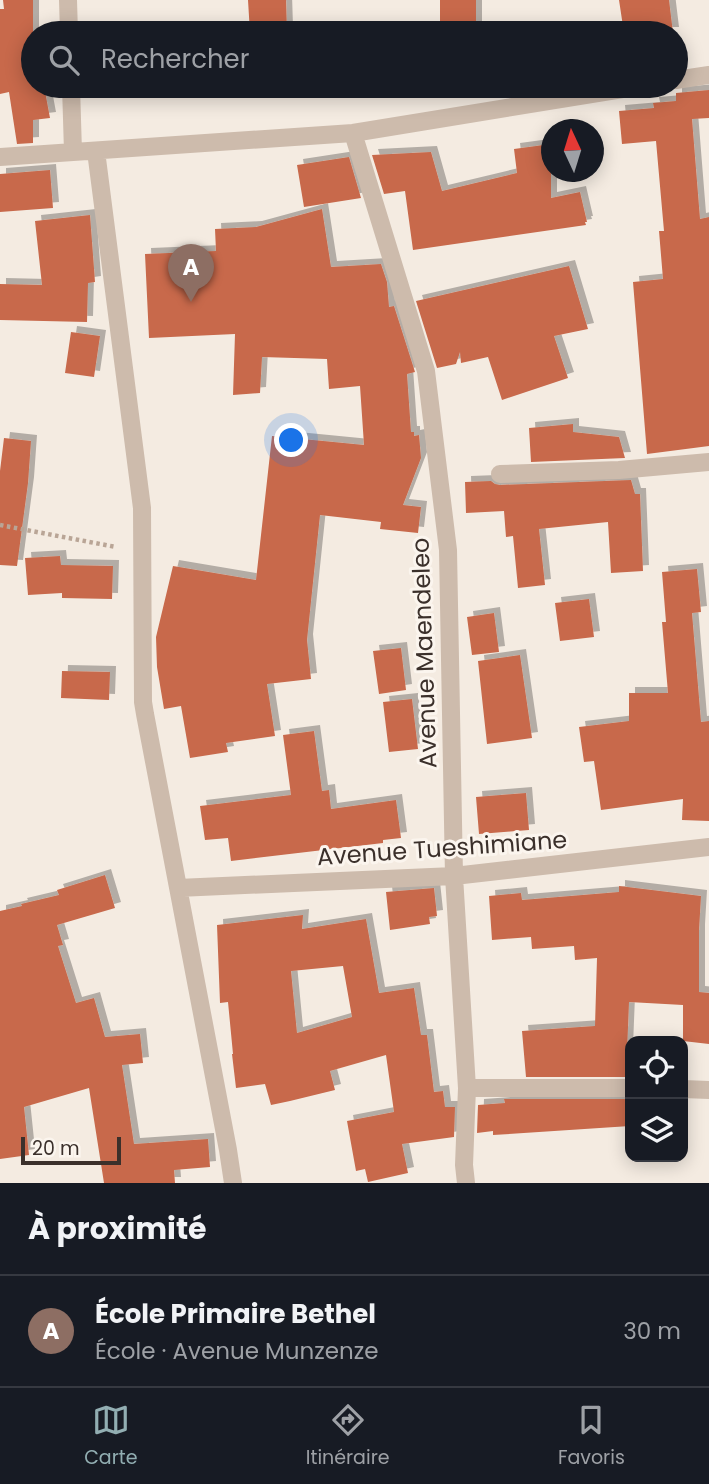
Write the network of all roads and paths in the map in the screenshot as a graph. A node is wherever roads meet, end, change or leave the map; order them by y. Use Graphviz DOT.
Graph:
graph roads {
  1 [pos="68,0"];
  2 [pos="69,21"];
  3 [pos="709,75"];
  4 [pos="688,78"];
  5 [pos="71,98"];
  6 [pos="567,98"];
  7 [pos="353,133"];
  8 [pos="96,151"];
  9 [pos="73,152"];
  10 [pos="0,157"];
  11 [pos="709,462"];
  12 [pos="500,474"];
  13 [pos="0,525"];
  14 [pos="142,552"];
  15 [pos="709,847"];
  16 [pos="454,876"];
  17 [pos="178,888"];
  18 [pos="467,1088"];
  19 [pos="625,1088"];
  20 [pos="688,1089"];
  21 [pos="709,1090"];
  22 [pos="233,1183"];
  23 [pos="466,1183"];
  1 -- 2 [label="street"];
  3 -- 4 [label="street"];
  5 -- 9 [label="street"];
  6 -- 7 [label="street"];
  7 -- 8 [label="street"];
  7 -- 16 [label="street, Avenue Maendeleo"];
  8 -- 9 [label="street"];
  8 -- 14 [label="street"];
  9 -- 10 [label="street"];
  11 -- 12 [label="street"];
  13 -- 14 [label="path"];
  14 -- 17 [label="street"];
  15 -- 16 [label="street, Avenue Tueshimiane"];
  16 -- 17 [label="street, Avenue Tueshimiane"];
  16 -- 18 [label="street, Avenue Maendeleo"];
  17 -- 22 [label="street"];
  18 -- 19 [label="street"];
  18 -- 23 [label="street, Avenue Maendeleo"];
  20 -- 21 [label="street"];
}
